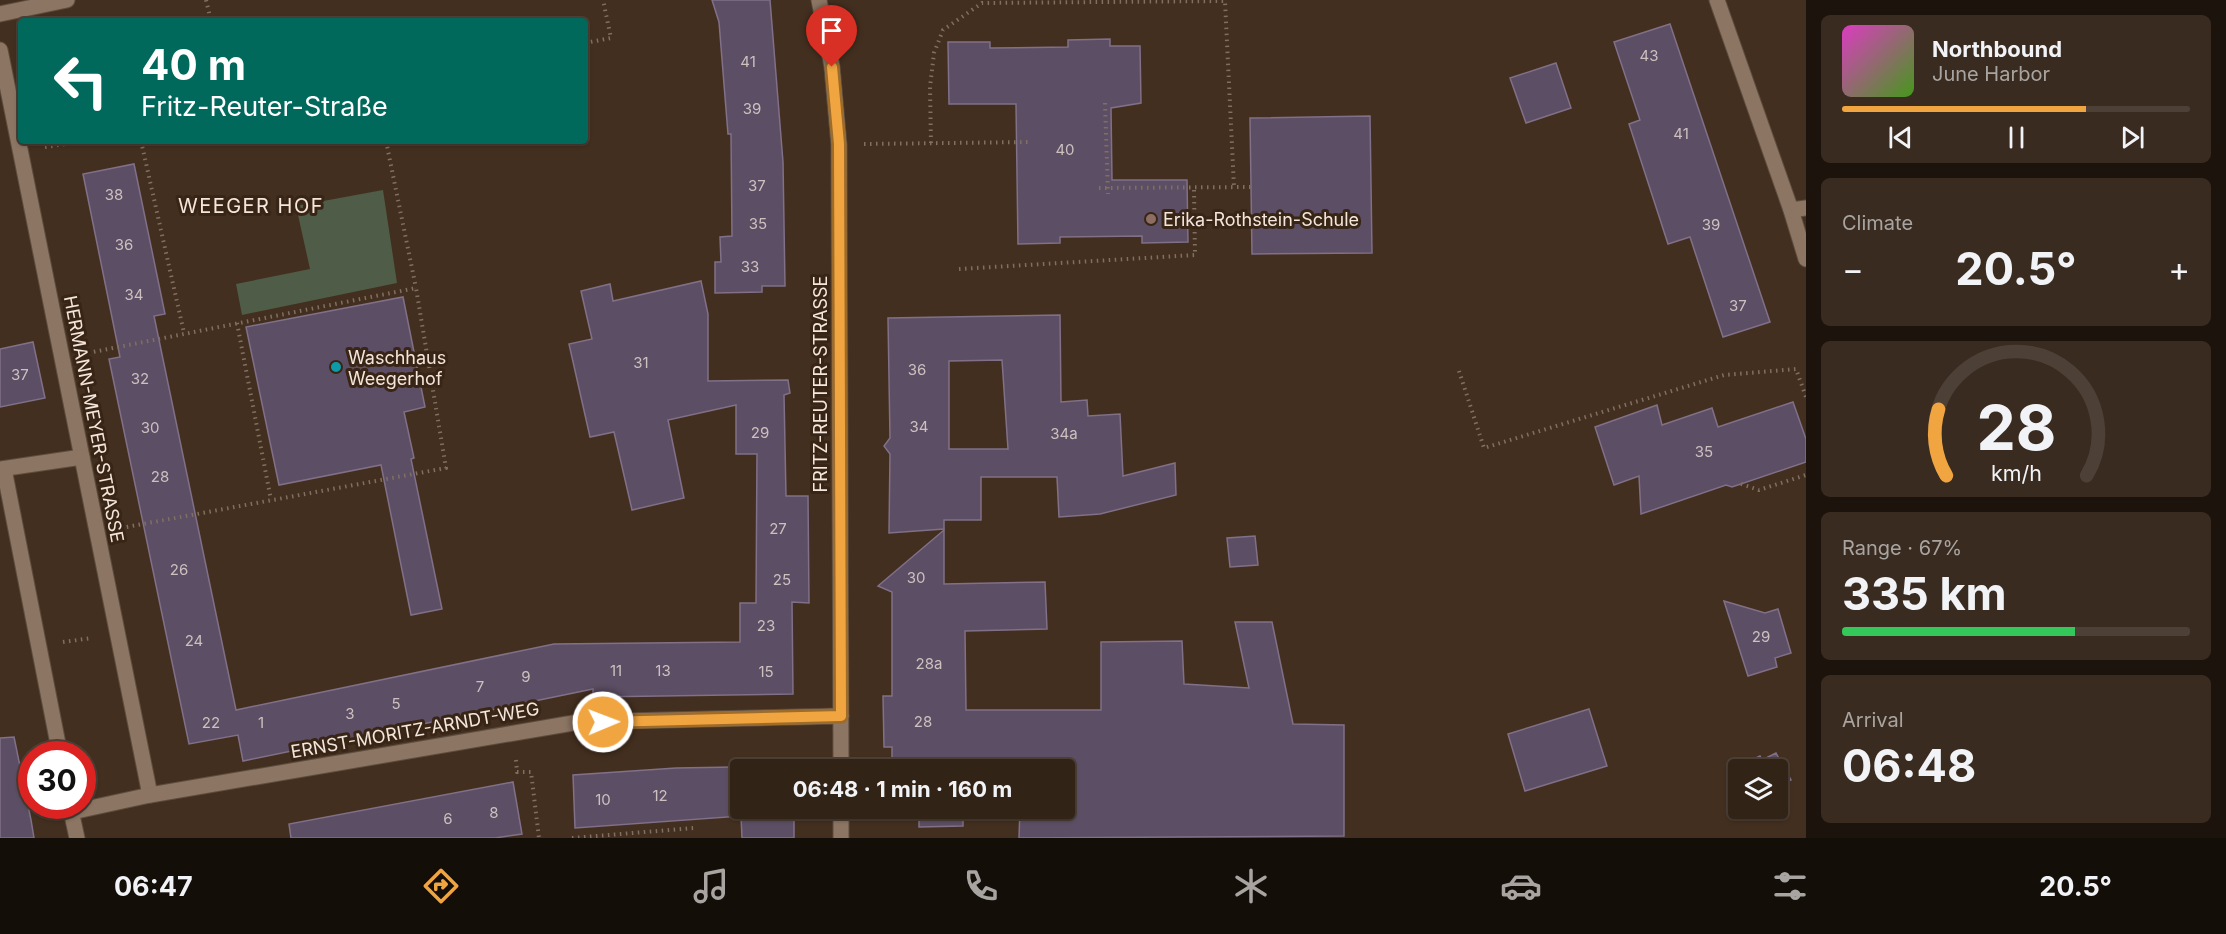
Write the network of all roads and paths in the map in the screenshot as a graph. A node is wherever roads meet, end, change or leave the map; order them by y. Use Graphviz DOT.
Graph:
graph roads {
  1 [pos="67,0"];
  2 [pos="206,0"];
  3 [pos="603,0"];
  4 [pos="819,0"];
  5 [pos="1717,0"];
  6 [pos="0,14"];
  7 [pos="210,18"];
  8 [pos="588,42"];
  9 [pos="0,50"];
  10 [pos="1105,103"];
  11 [pos="18,141"];
  12 [pos="1031,142"];
  13 [pos="931,143"];
  14 [pos="19,144"];
  15 [pos="68,144"];
  16 [pos="142,144"];
  17 [pos="387,144"];
  18 [pos="839,144"];
  19 [pos="20,151"];
  20 [pos="1251,187"];
  21 [pos="1099,188"];
  22 [pos="1108,188"];
  23 [pos="1194,188"];
  24 [pos="1234,188"];
  25 [pos="1108,194"];
  26 [pos="1798,209"];
  27 [pos="1806,259"];
  28 [pos="959,269"];
  29 [pos="416,288"];
  30 [pos="237,323"];
  31 [pos="184,333"];
  32 [pos="62,358"];
  33 [pos="1459,371"];
  34 [pos="1806,398"];
  35 [pos="82,457"];
  36 [pos="2,469"];
  37 [pos="1806,474"];
  38 [pos="1741,484"];
  39 [pos="271,500"];
  40 [pos="97,533"];
  41 [pos="118,633"];
  42 [pos="39,646"];
  43 [pos="841,716"];
  44 [pos="513,734"];
  45 [pos="57,741"];
  46 [pos="841,759"];
  47 [pos="150,795"];
  48 [pos="96,805"];
  49 [pos="73,819"];
  50 [pos="841,819"];
  51 [pos="694,828"];
  52 [pos="77,838"];
  53 [pos="539,838"];
  54 [pos="572,838"];
  55 [pos="841,838"];
  1 -- 6 [label="street"];
  2 -- 7 [label="path"];
  3 -- 8 [label="path"];
  4 -- 18 [label="street, FRITZ-REUTER-STRASSE"];
  5 -- 26 [label="street"];
  9 -- 11 [label="street, HERMANN-MEYER-STRASSE"];
  10 -- 22 [label="path"];
  12 -- 13 [label="path"];
  13 -- 18 [label="path"];
  13 -- 24 [label="path"];
  14 -- 19 [label="street, HERMANN-MEYER-STRASSE"];
  15 -- 19 [label="path"];
  16 -- 31 [label="path"];
  17 -- 29 [label="path"];
  18 -- 43 [label="street, FRITZ-REUTER-STRASSE"];
  19 -- 32 [label="street, HERMANN-MEYER-STRASSE"];
  20 -- 24 [label="path"];
  21 -- 22 [label="path"];
  22 -- 23 [label="path"];
  22 -- 25 [label="path"];
  23 -- 24 [label="path"];
  23 -- 28 [label="path"];
  26 -- 27 [label="street"];
  29 -- 30 [label="path"];
  29 -- 39 [label="path"];
  30 -- 31 [label="path"];
  30 -- 39 [label="path"];
  31 -- 32 [label="path"];
  32 -- 35 [label="street, HERMANN-MEYER-STRASSE"];
  33 -- 34 [label="path"];
  35 -- 36 [label="street"];
  35 -- 40 [label="street, HERMANN-MEYER-STRASSE"];
  36 -- 42 [label="street"];
  37 -- 38 [label="path"];
  39 -- 40 [label="path"];
  40 -- 41 [label="street, HERMANN-MEYER-STRASSE"];
  41 -- 42 [label="path"];
  41 -- 47 [label="street, HERMANN-MEYER-STRASSE"];
  42 -- 45 [label="street"];
  43 -- 44 [label="street, ERNST-MORITZ-ARNDT-WEG"];
  43 -- 46 [label="street, FRITZ-REUTER-STRASSE"];
  44 -- 47 [label="street, ERNST-MORITZ-ARNDT-WEG"];
  44 -- 53 [label="path"];
  47 -- 48 [label="street, ERNST-MORITZ-ARNDT-WEG"];
  49 -- 52 [label="street"];
  50 -- 55 [label="street"];
  51 -- 54 [label="path"];
}
